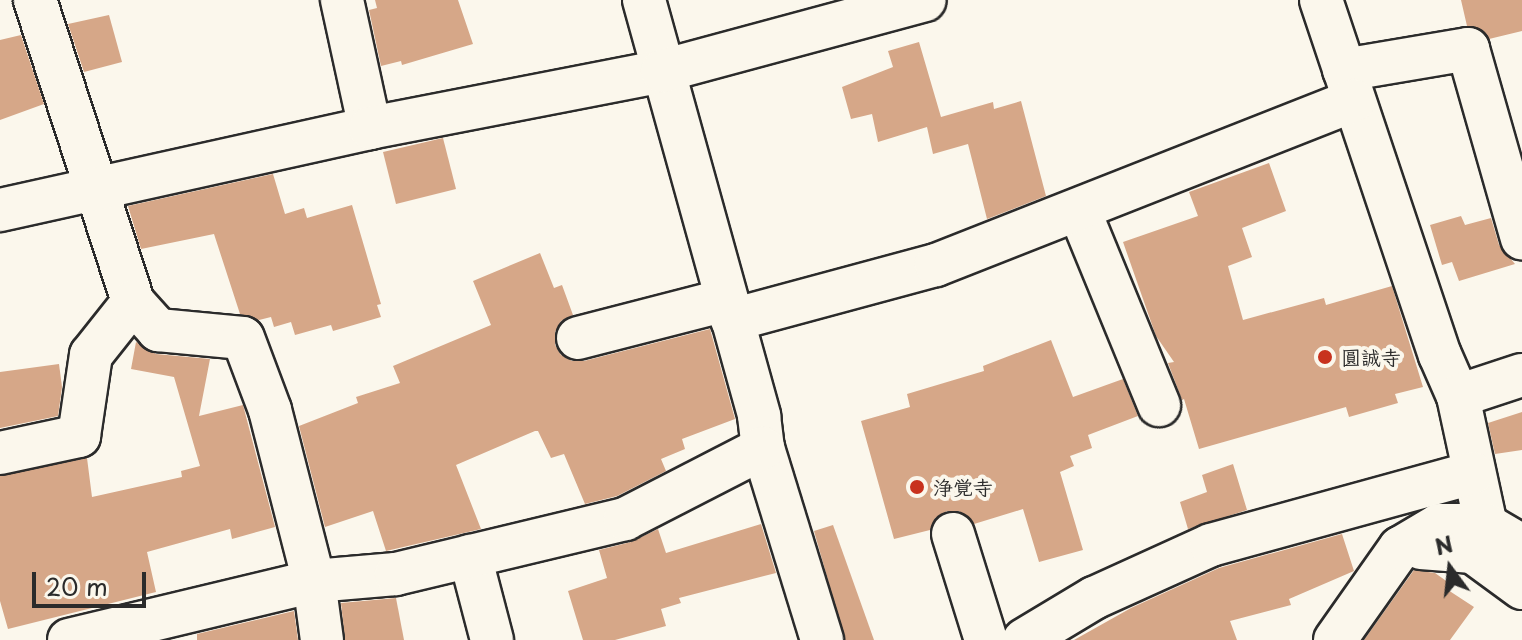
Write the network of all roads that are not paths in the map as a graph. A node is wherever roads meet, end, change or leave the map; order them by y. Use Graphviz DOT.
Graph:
graph roads {
  1 [pos="35,0"];
  2 [pos="342,0"];
  3 [pos="644,0"];
  4 [pos="925,0"];
  5 [pos="1321,0"];
  6 [pos="662,71"];
  7 [pos="1349,85"];
  8 [pos="370,128"];
  9 [pos="96,189"];
  10 [pos="0,210"];
  11 [pos="1079,210"];
  12 [pos="1522,238"];
  13 [pos="133,302"];
  14 [pos="729,310"];
  15 [pos="578,338"];
  16 [pos="1522,375"];
  17 [pos="1458,396"];
  18 [pos="1159,405"];
  19 [pos="763,448"];
  20 [pos="0,453"];
  21 [pos="1472,473"];
  22 [pos="1486,525"];
  23 [pos="953,534"];
  24 [pos="1522,546"];
  25 [pos="1400,548"];
  26 [pos="470,556"];
  27 [pos="314,581"];
  28 [pos="1522,588"];
  29 [pos="69,640"];
  30 [pos="322,640"];
  31 [pos="492,640"];
  32 [pos="822,640"];
  33 [pos="986,640"];
  34 [pos="1024,640"];
  35 [pos="1335,640"];
  1 -- 9 [label="street"];
  2 -- 8 [label="street"];
  3 -- 6 [label="street"];
  4 -- 6 [label="street"];
  5 -- 7 [label="street"];
  6 -- 8 [label="street"];
  6 -- 14 [label="street"];
  7 -- 11 [label="street"];
  7 -- 12 [label="street"];
  7 -- 17 [label="street"];
  8 -- 9 [label="street"];
  9 -- 10 [label="street"];
  9 -- 13 [label="street"];
  11 -- 14 [label="street"];
  11 -- 18 [label="street"];
  13 -- 20 [label="street"];
  13 -- 27 [label="street"];
  14 -- 15 [label="street"];
  14 -- 19 [label="street"];
  16 -- 17 [label="street"];
  17 -- 21 [label="street"];
  19 -- 26 [label="street"];
  19 -- 32 [label="street"];
  21 -- 22 [label="street"];
  21 -- 34 [label="street"];
  22 -- 24 [label="street"];
  22 -- 25 [label="street"];
  23 -- 33 [label="street"];
  25 -- 28 [label="street"];
  25 -- 35 [label="street"];
  26 -- 27 [label="street"];
  26 -- 31 [label="street"];
  27 -- 29 [label="street"];
  27 -- 30 [label="street"];
}
